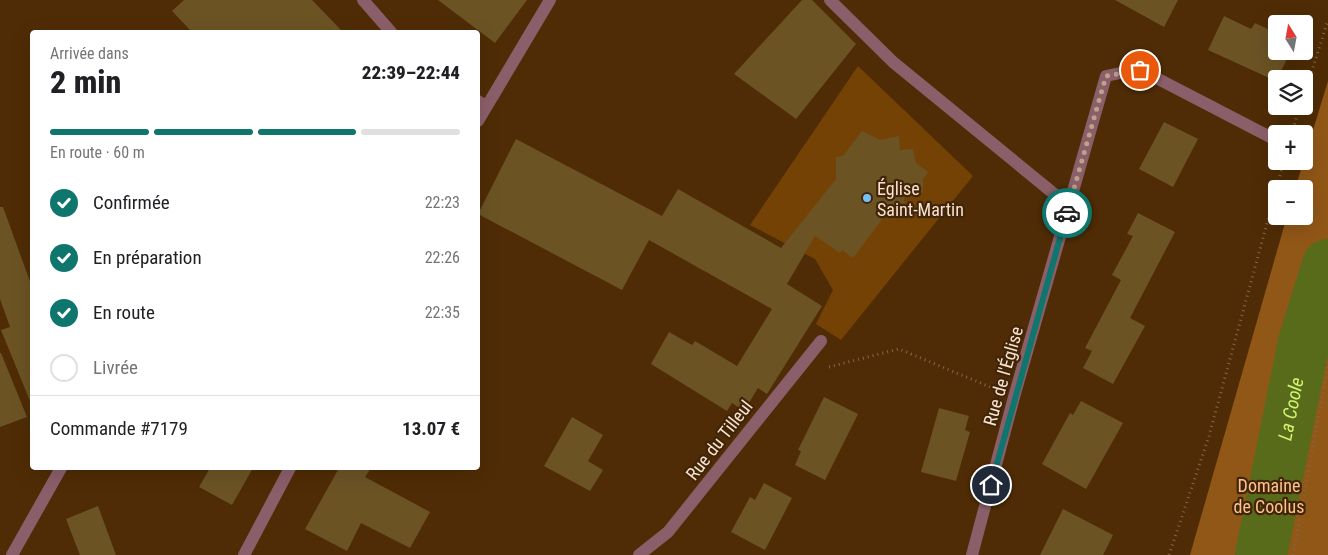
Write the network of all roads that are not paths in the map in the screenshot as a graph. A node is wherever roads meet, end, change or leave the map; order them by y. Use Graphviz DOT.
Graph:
graph roads {
  1 [pos="363,0"];
  2 [pos="550,0"];
  3 [pos="830,0"];
  4 [pos="389,30"];
  5 [pos="482,103"];
  6 [pos="1268,136"];
  7 [pos="1069,206"];
  8 [pos="822,341"];
  9 [pos="60,470"];
  10 [pos="289,470"];
  11 [pos="12,555"];
  12 [pos="244,555"];
  13 [pos="639,555"];
  14 [pos="972,555"];
  1 -- 4 [label="street"];
  2 -- 5 [label="street"];
  3 -- 7 [label="street"];
  6 -- 7 [label="street, Rue de l'Église"];
  7 -- 14 [label="street, Rue de l'Église"];
  8 -- 13 [label="street, Rue du Tilleul"];
  9 -- 11 [label="street"];
  10 -- 12 [label="street"];
}
